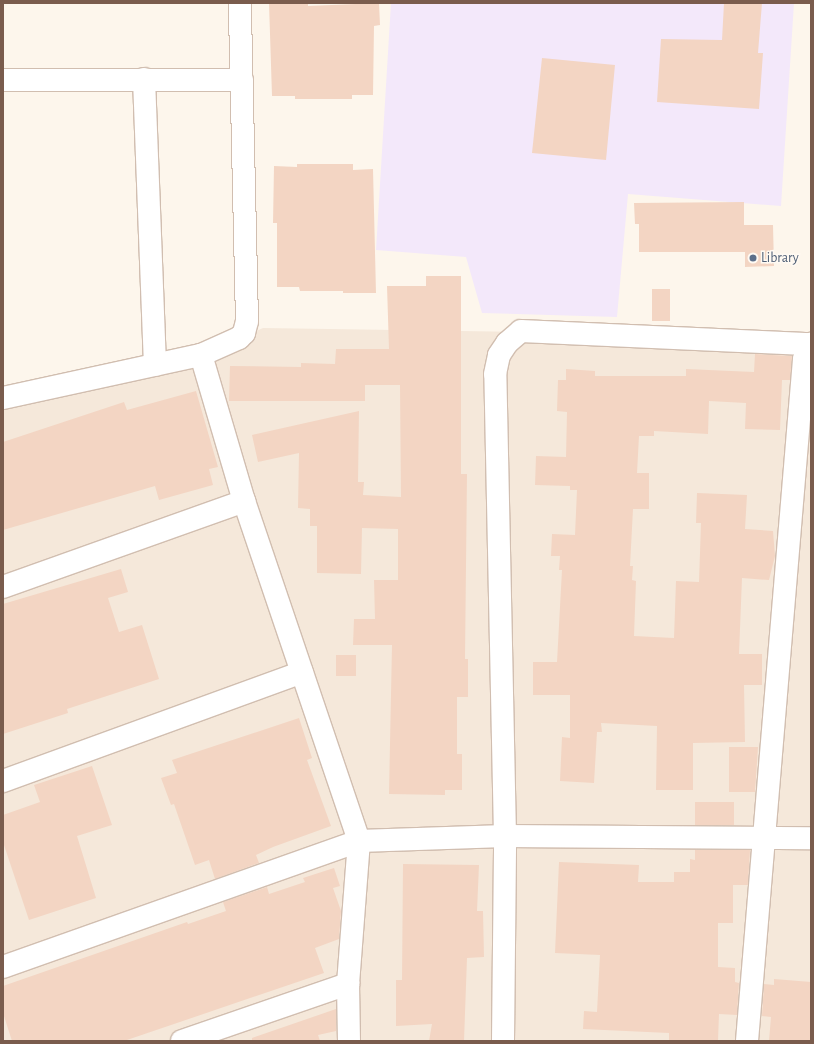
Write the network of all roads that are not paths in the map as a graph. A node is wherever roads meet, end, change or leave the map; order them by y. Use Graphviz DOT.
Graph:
graph roads {
  1 [pos="240,3"];
  2 [pos="144,79"];
  3 [pos="3,80"];
  4 [pos="242,80"];
  5 [pos="809,352"];
  6 [pos="201,355"];
  7 [pos="155,365"];
  8 [pos="3,398"];
  9 [pos="244,501"];
  10 [pos="3,587"];
  11 [pos="302,672"];
  12 [pos="3,781"];
  13 [pos="505,836"];
  14 [pos="764,838"];
  15 [pos="811,838"];
  16 [pos="360,841"];
  17 [pos="3,967"];
  18 [pos="348,984"];
  19 [pos="182,1041"];
  20 [pos="349,1041"];
  21 [pos="503,1041"];
  22 [pos="747,1041"];
  1 -- 4 [label="street"];
  2 -- 3 [label="street"];
  2 -- 4 [label="street"];
  2 -- 7 [label="street"];
  4 -- 6 [label="street"];
  5 -- 13 [label="street"];
  5 -- 14 [label="street"];
  6 -- 7 [label="street"];
  6 -- 9 [label="street"];
  7 -- 8 [label="street"];
  9 -- 10 [label="street"];
  9 -- 11 [label="street"];
  11 -- 12 [label="street"];
  11 -- 16 [label="street"];
  13 -- 14 [label="street"];
  13 -- 16 [label="street"];
  13 -- 21 [label="street"];
  14 -- 15 [label="street"];
  14 -- 22 [label="street"];
  16 -- 17 [label="street"];
  16 -- 18 [label="street"];
  18 -- 19 [label="street"];
  18 -- 20 [label="street"];
}
